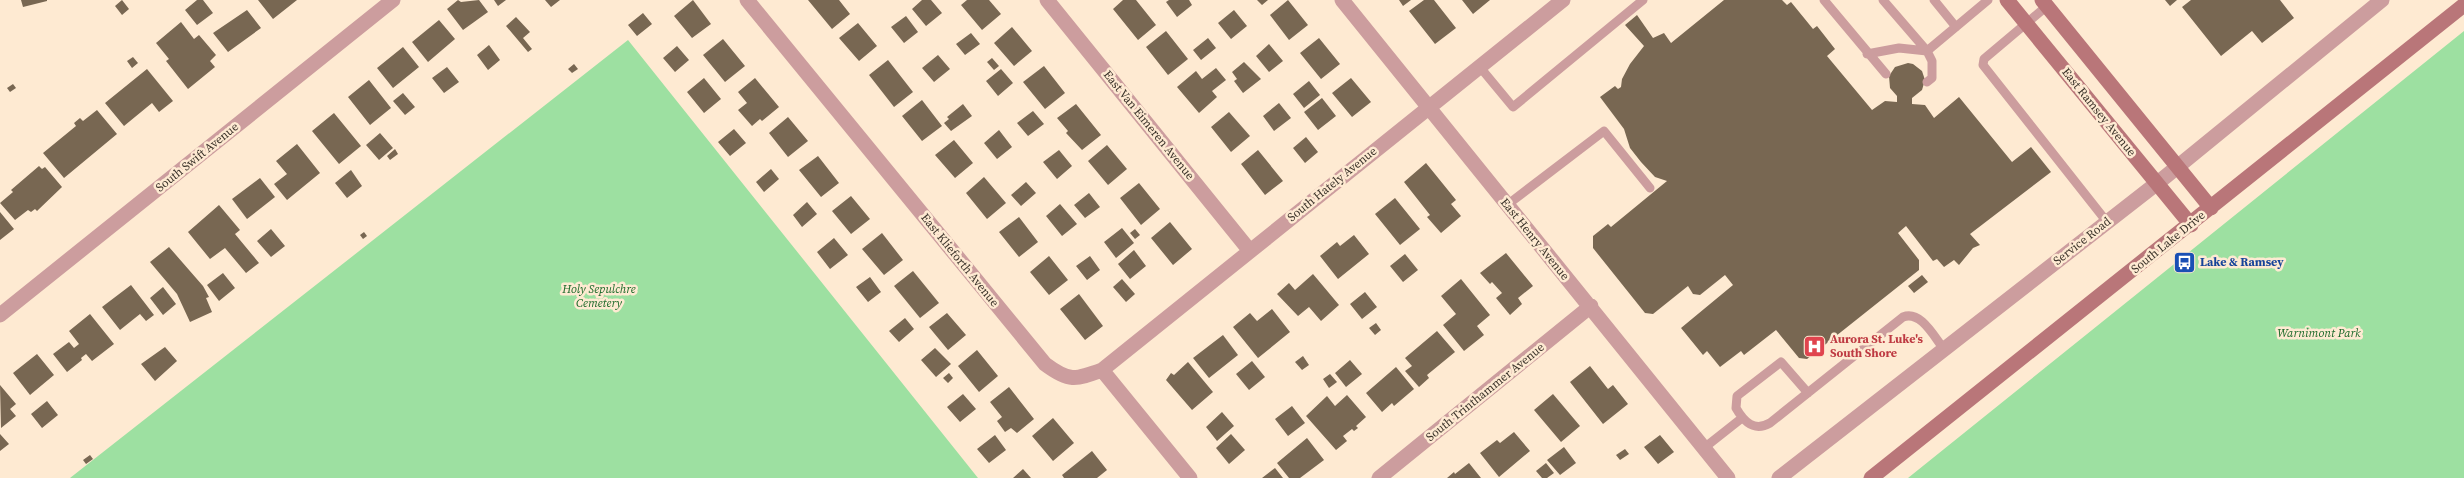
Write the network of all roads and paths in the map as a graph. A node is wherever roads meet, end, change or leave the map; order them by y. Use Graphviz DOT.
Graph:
graph roads {
  1 [pos="393,0"];
  2 [pos="746,0"];
  3 [pos="1047,0"];
  4 [pos="1342,0"];
  5 [pos="1563,0"];
  6 [pos="1643,0"];
  7 [pos="1824,0"];
  8 [pos="1883,0"];
  9 [pos="1934,0"];
  10 [pos="1988,0"];
  11 [pos="2007,0"];
  12 [pos="2382,0"];
  13 [pos="2044,3"];
  14 [pos="2464,5"];
  15 [pos="2026,24"];
  16 [pos="1956,27"];
  17 [pos="1927,51"];
  18 [pos="1867,54"];
  19 [pos="1480,66"];
  20 [pos="1886,74"];
  21 [pos="1927,82"];
  22 [pos="1427,107"];
  23 [pos="2178,166"];
  24 [pos="2157,183"];
  25 [pos="1650,188"];
  26 [pos="1507,205"];
  27 [pos="2211,208"];
  28 [pos="2107,222"];
  29 [pos="2191,225"];
  30 [pos="1250,251"];
  31 [pos="1591,306"];
  32 [pos="0,315"];
  33 [pos="1944,349"];
  34 [pos="1102,370"];
  35 [pos="1808,394"];
  36 [pos="1742,418"];
  37 [pos="1704,448"];
  38 [pos="1190,478"];
  39 [pos="1379,478"];
  40 [pos="1728,478"];
  41 [pos="1779,478"];
  42 [pos="1871,478"];
  1 -- 32 [label="street, South Swift Avenue"];
  2 -- 34 [label="street, East Klieforth Avenue"];
  3 -- 30 [label="street, East Van Eimeren Avenue"];
  4 -- 22 [label="street, East Henry Avenue"];
  5 -- 19 [label="street, South Hately Avenue"];
  6 -- 19 [label="lane"];
  7 -- 18 [label="lane"];
  8 -- 17 [label="lane"];
  9 -- 16 [label="lane"];
  10 -- 16 [label="lane"];
  11 -- 15 [label="main road, East Ramsey Avenue"];
  12 -- 23 [label="street, Service Road"];
  13 -- 15 [label="lane"];
  13 -- 23 [label="main road"];
  14 -- 27 [label="main road, South Lake Drive"];
  15 -- 24 [label="main road, East Ramsey Avenue"];
  15 -- 28 [label="lane"];
  16 -- 17 [label="lane"];
  17 -- 18 [label="lane"];
  17 -- 21 [label="lane"];
  18 -- 20 [label="lane"];
  19 -- 22 [label="street, South Hately Avenue"];
  22 -- 26 [label="street, East Henry Avenue"];
  22 -- 30 [label="street, South Hately Avenue"];
  23 -- 24 [label="street, Service Road"];
  23 -- 27 [label="main road"];
  24 -- 28 [label="street, Service Road"];
  24 -- 29 [label="main road, East Ramsey Avenue"];
  25 -- 26 [label="lane"];
  26 -- 31 [label="street, East Henry Avenue"];
  27 -- 29 [label="main road, South Lake Drive"];
  28 -- 33 [label="street, Service Road"];
  29 -- 42 [label="main road, South Lake Drive"];
  30 -- 34 [label="street, South Hately Avenue"];
  31 -- 37 [label="street, East Henry Avenue"];
  31 -- 39 [label="street, South Trinthammer Avenue"];
  33 -- 35 [label="lane"];
  33 -- 41 [label="street, Service Road"];
  34 -- 38 [label="street"];
  35 -- 36 [label="lane"];
  35 -- 36 [label="lane"];
  36 -- 37 [label="lane"];
  37 -- 40 [label="street, East Henry Avenue"];
}
